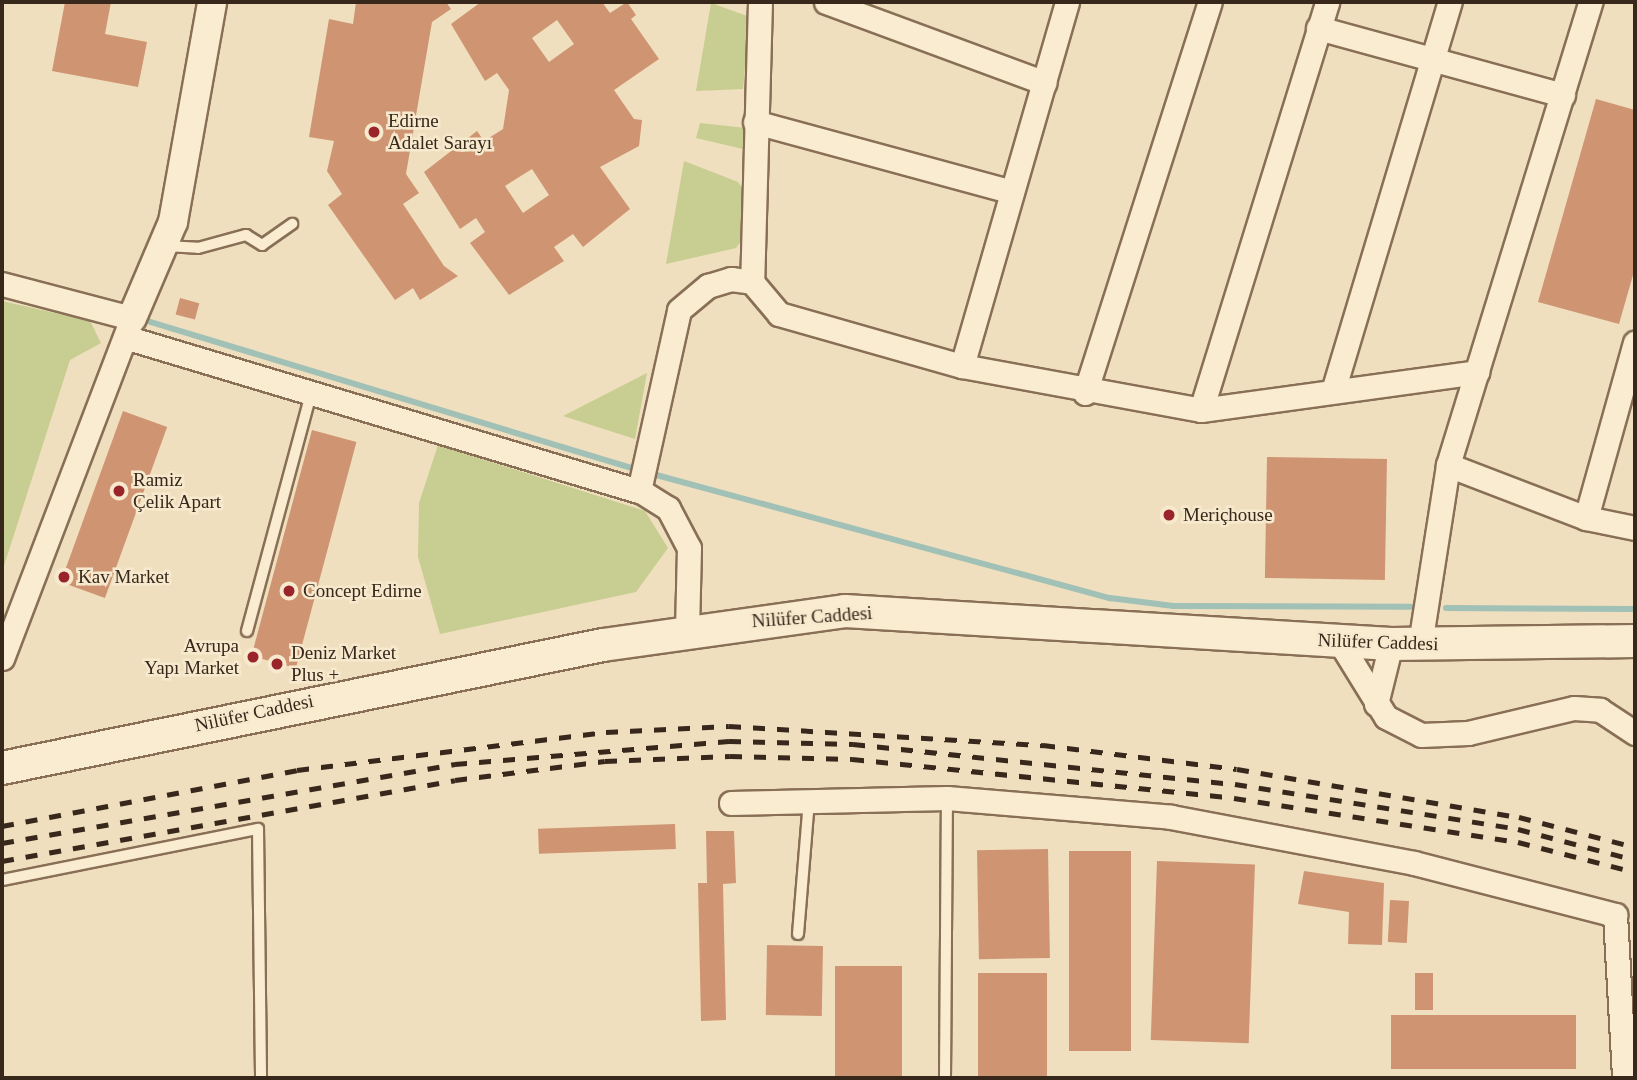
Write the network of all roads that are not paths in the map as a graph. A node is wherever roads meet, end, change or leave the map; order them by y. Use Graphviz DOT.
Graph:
graph roads {
  1 [pos="212,2"];
  2 [pos="760,2"];
  3 [pos="826,2"];
  4 [pos="1067,2"];
  5 [pos="1210,2"];
  6 [pos="1327,2"];
  7 [pos="1450,2"];
  8 [pos="1590,2"];
  9 [pos="1318,28"];
  10 [pos="1432,60"];
  11 [pos="1045,83"];
  12 [pos="1563,96"];
  13 [pos="755,122"];
  14 [pos="1012,192"];
  15 [pos="292,224"];
  16 [pos="163,245"];
  17 [pos="752,282"];
  18 [pos="2,284"];
  19 [pos="130,328"];
  20 [pos="1635,343"];
  21 [pos="962,366"];
  22 [pos="1477,372"];
  23 [pos="1333,391"];
  24 [pos="312,393"];
  25 [pos="1086,393"];
  26 [pos="1201,410"];
  27 [pos="1448,465"];
  28 [pos="639,491"];
  29 [pos="1586,518"];
  30 [pos="1635,528"];
  31 [pos="247,631"];
  32 [pos="687,631"];
  33 [pos="1635,640"];
  34 [pos="1339,641"];
  35 [pos="1406,644"];
  36 [pos="2,658"];
  37 [pos="1376,704"];
  38 [pos="1635,733"];
  39 [pos="2,768"];
  40 [pos="947,798"];
  41 [pos="808,801"];
  42 [pos="731,803"];
  43 [pos="2,880"];
  44 [pos="798,934"];
  45 [pos="261,1078"];
  46 [pos="945,1078"];
  47 [pos="1624,1078"];
  1 -- 16 [label="street"];
  2 -- 13 [label="street"];
  3 -- 11 [label="street"];
  4 -- 11 [label="street"];
  5 -- 25 [label="street"];
  6 -- 9 [label="street"];
  7 -- 10 [label="street"];
  8 -- 12 [label="street"];
  9 -- 10 [label="street"];
  9 -- 26 [label="street"];
  10 -- 12 [label="street"];
  10 -- 23 [label="street"];
  11 -- 14 [label="street"];
  12 -- 22 [label="street"];
  13 -- 14 [label="street"];
  13 -- 17 [label="street"];
  14 -- 21 [label="street"];
  15 -- 16 [label="lane"];
  16 -- 19 [label="street"];
  17 -- 21 [label="street"];
  17 -- 28 [label="street"];
  18 -- 19 [label="street"];
  19 -- 24 [label="street"];
  19 -- 36 [label="street"];
  20 -- 29 [label="street"];
  21 -- 25 [label="street"];
  22 -- 23 [label="street"];
  22 -- 27 [label="street"];
  23 -- 26 [label="street"];
  24 -- 28 [label="street"];
  24 -- 31 [label="lane"];
  25 -- 26 [label="street"];
  27 -- 29 [label="street"];
  27 -- 35 [label="street"];
  28 -- 32 [label="street"];
  29 -- 30 [label="street"];
  32 -- 34 [label="main road, Nilüfer Caddesi"];
  32 -- 39 [label="main road, Nilüfer Caddesi"];
  33 -- 35 [label="main road, Nilüfer Caddesi"];
  34 -- 35 [label="main road, Nilüfer Caddesi"];
  34 -- 37 [label="street"];
  35 -- 37 [label="street"];
  37 -- 38 [label="street"];
  40 -- 41 [label="street"];
  40 -- 46 [label="lane"];
  40 -- 47 [label="street"];
  41 -- 42 [label="street"];
  41 -- 44 [label="lane"];
  43 -- 45 [label="lane"];
}
